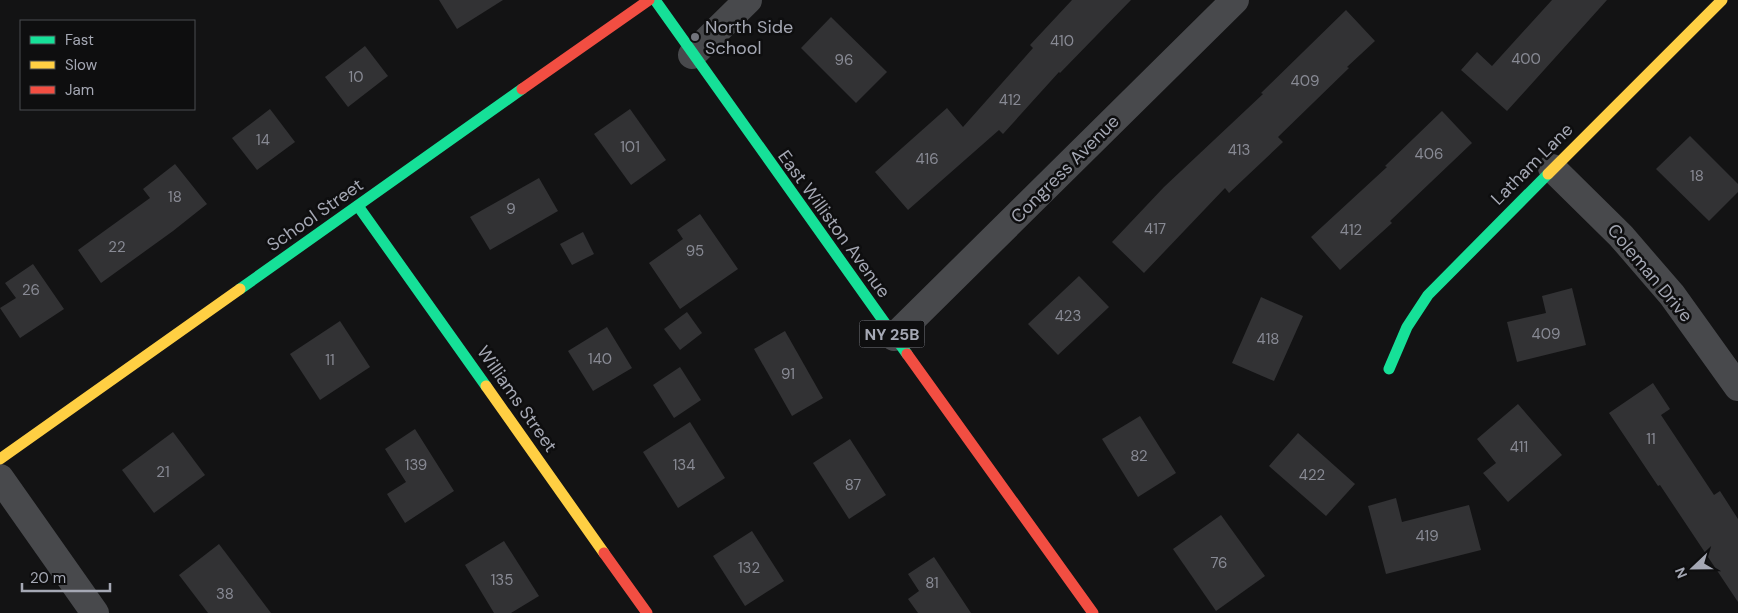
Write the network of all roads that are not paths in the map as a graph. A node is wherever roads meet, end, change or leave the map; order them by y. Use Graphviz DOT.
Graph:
graph roads {
  1 [pos="649,0"];
  2 [pos="655,0"];
  3 [pos="748,0"];
  4 [pos="1235,0"];
  5 [pos="1722,0"];
  6 [pos="692,55"];
  7 [pos="1552,168"];
  8 [pos="358,206"];
  9 [pos="894,337"];
  10 [pos="1389,369"];
  11 [pos="1738,387"];
  12 [pos="0,459"];
  13 [pos="0,478"];
  14 [pos="95,613"];
  15 [pos="647,613"];
  16 [pos="1093,613"];
  1 -- 8 [label="street, School Street"];
  2 -- 6 [label="street, East Williston Avenue / NY 25B"];
  3 -- 6 [label="street"];
  4 -- 9 [label="street, Congress Avenue"];
  5 -- 7 [label="street, Latham Lane"];
  6 -- 9 [label="street, East Williston Avenue / NY 25B"];
  7 -- 10 [label="street, Latham Lane"];
  7 -- 11 [label="street, Coleman Drive"];
  8 -- 12 [label="street, School Street"];
  8 -- 15 [label="street, Williams Street"];
  9 -- 16 [label="street, East Williston Avenue / NY 25B"];
  13 -- 14 [label="street"];
}
